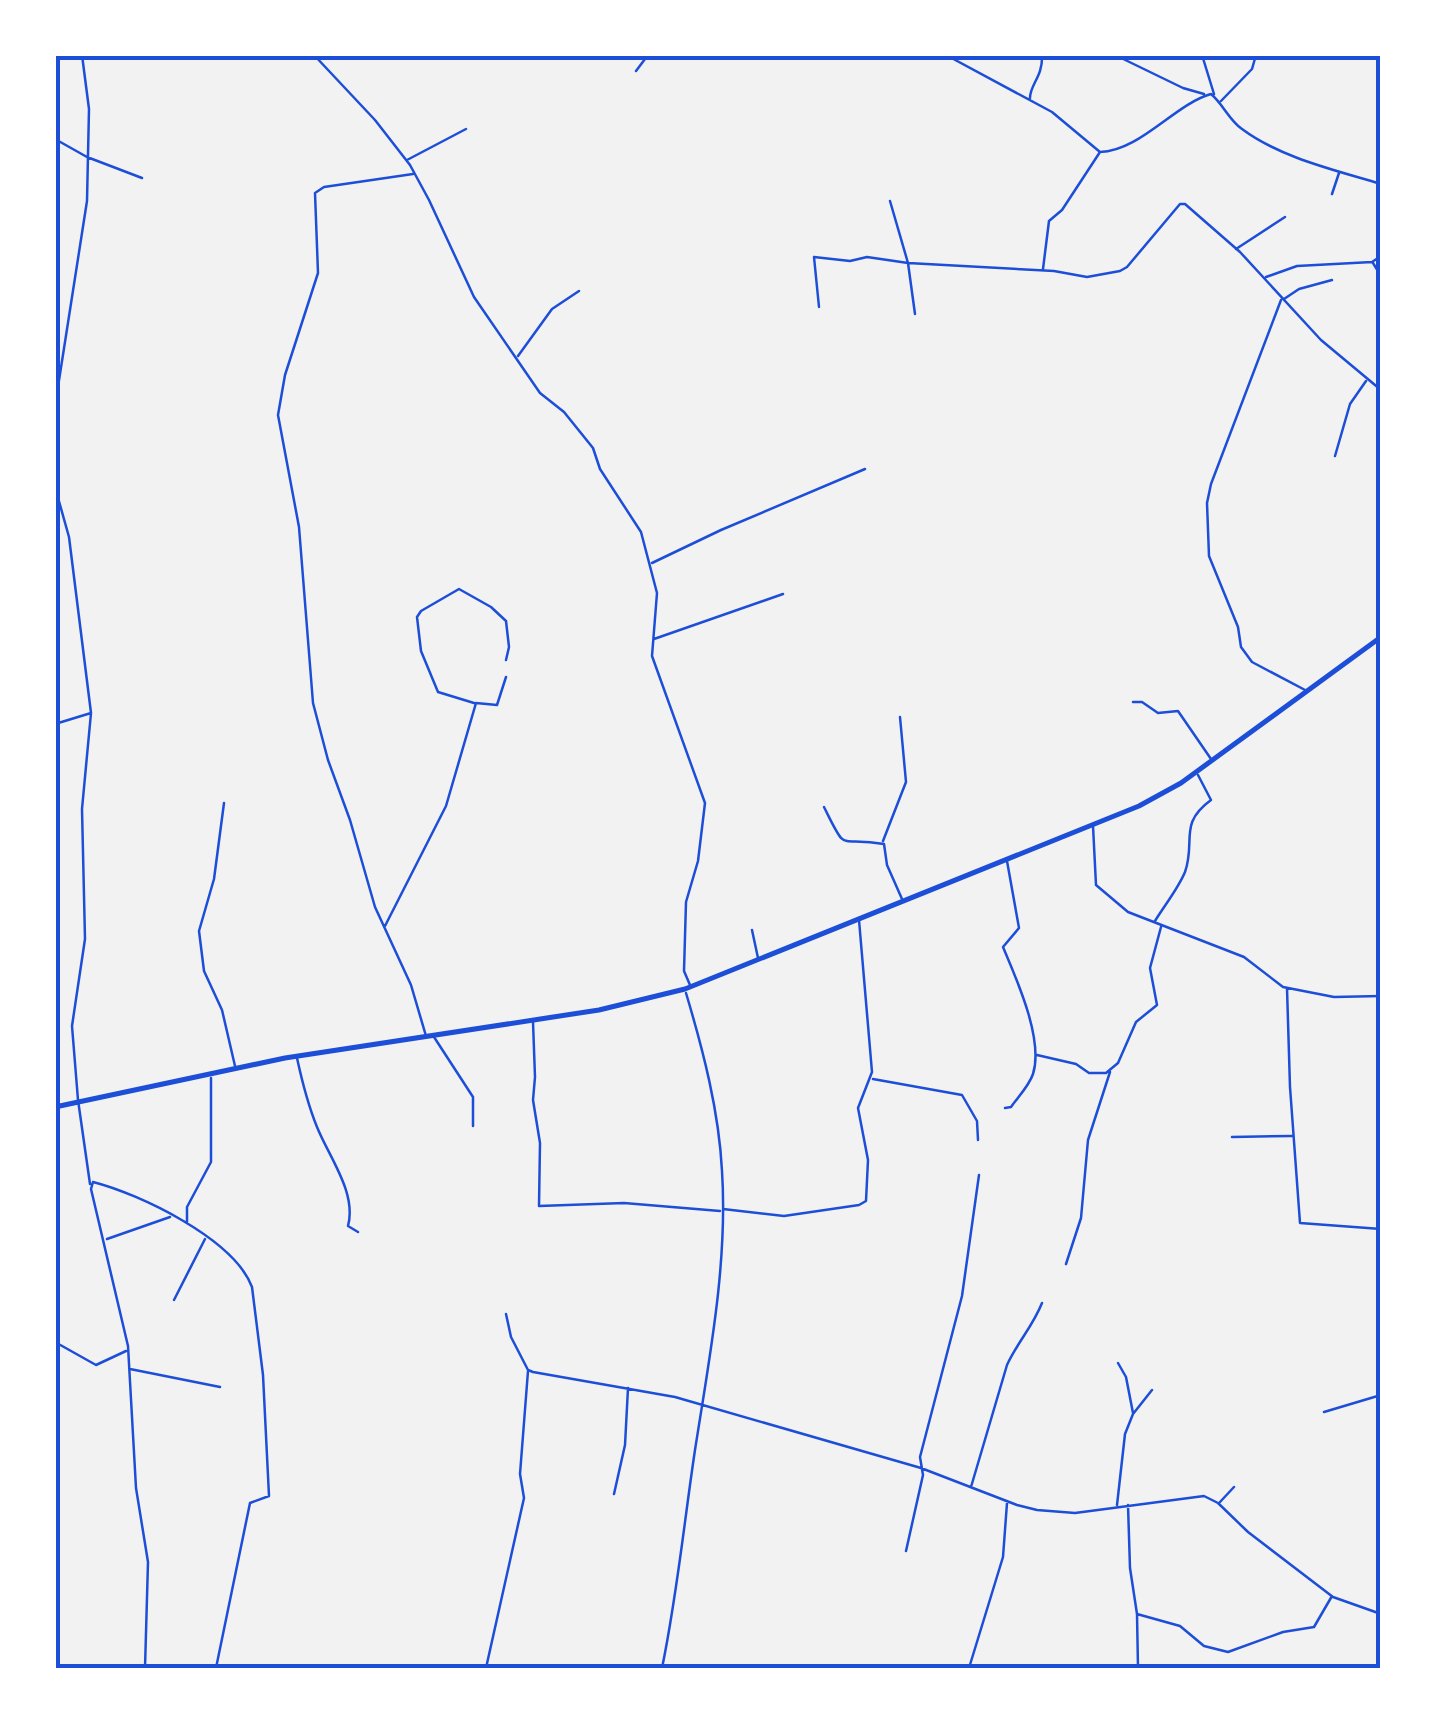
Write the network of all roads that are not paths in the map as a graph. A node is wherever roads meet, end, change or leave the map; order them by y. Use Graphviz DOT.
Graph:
graph roads {
  1 [pos="82,55"];
  2 [pos="314,55"];
  3 [pos="648,55"];
  4 [pos="946,55"];
  5 [pos="1042,55"];
  6 [pos="1115,55"];
  7 [pos="1202,55"];
  8 [pos="1256,55"];
  9 [pos="636,71"];
  10 [pos="1205,95"];
  11 [pos="1214,96"];
  12 [pos="1030,100"];
  13 [pos="1220,102"];
  14 [pos="466,129"];
  15 [pos="55,139"];
  16 [pos="1100,152"];
  17 [pos="88,158"];
  18 [pos="407,160"];
  19 [pos="1339,171"];
  20 [pos="415,174"];
  21 [pos="142,178"];
  22 [pos="1381,184"];
  23 [pos="1332,194"];
  24 [pos="890,201"];
  25 [pos="1284,217"];
  26 [pos="1236,248"];
  27 [pos="1381,256"];
  28 [pos="1372,262"];
  29 [pos="908,263"];
  30 [pos="1043,271"];
  31 [pos="1381,276"];
  32 [pos="1264,278"];
  33 [pos="1332,280"];
  34 [pos="579,291"];
  35 [pos="1282,299"];
  36 [pos="819,307"];
  37 [pos="914,314"];
  38 [pos="517,358"];
  39 [pos="1367,380"];
  40 [pos="1381,390"];
  41 [pos="55,406"];
  42 [pos="1334,456"];
  43 [pos="865,469"];
  44 [pos="55,486"];
  45 [pos="651,564"];
  46 [pos="783,594"];
  47 [pos="1381,637"];
  48 [pos="654,639"];
  49 [pos="506,660"];
  50 [pos="506,677"];
  51 [pos="1308,692"];
  52 [pos="1132,702"];
  53 [pos="476,703"];
  54 [pos="91,713"];
  55 [pos="900,716"];
  56 [pos="55,724"];
  57 [pos="1212,761"];
  58 [pos="1197,772"];
  59 [pos="224,804"];
  60 [pos="824,807"];
  61 [pos="1093,824"];
  62 [pos="882,843"];
  63 [pos="1006,858"];
  64 [pos="902,900"];
  65 [pos="859,918"];
  66 [pos="1154,922"];
  67 [pos="1162,924"];
  68 [pos="384,927"];
  69 [pos="752,930"];
  70 [pos="759,959"];
  71 [pos="688,988"];
  72 [pos="1287,988"];
  73 [pos="1381,996"];
  74 [pos="533,1020"];
  75 [pos="430,1037"];
  76 [pos="1036,1054"];
  77 [pos="296,1056"];
  78 [pos="236,1068"];
  79 [pos="1111,1070"];
  80 [pos="211,1073"];
  81 [pos="871,1079"];
  82 [pos="78,1100"];
  83 [pos="55,1107"];
  84 [pos="1005,1108"];
  85 [pos="473,1126"];
  86 [pos="1293,1136"];
  87 [pos="1232,1137"];
  88 [pos="978,1140"];
  89 [pos="979,1175"];
  90 [pos="91,1185"];
  91 [pos="721,1210"];
  92 [pos="173,1216"];
  93 [pos="188,1224"];
  94 [pos="1381,1230"];
  95 [pos="358,1232"];
  96 [pos="205,1238"];
  97 [pos="105,1240"];
  98 [pos="1066,1264"];
  99 [pos="174,1300"];
  100 [pos="1042,1304"];
  101 [pos="506,1314"];
  102 [pos="55,1342"];
  103 [pos="128,1350"];
  104 [pos="1118,1363"];
  105 [pos="128,1369"];
  106 [pos="528,1370"];
  107 [pos="628,1386"];
  108 [pos="220,1387"];
  109 [pos="1152,1390"];
  110 [pos="1381,1395"];
  111 [pos="702,1406"];
  112 [pos="1324,1412"];
  113 [pos="1133,1414"];
  114 [pos="921,1468"];
  115 [pos="1234,1487"];
  116 [pos="971,1488"];
  117 [pos="614,1494"];
  118 [pos="1008,1502"];
  119 [pos="1218,1503"];
  120 [pos="1128,1504"];
  121 [pos="1117,1506"];
  122 [pos="906,1551"];
  123 [pos="1332,1596"];
  124 [pos="1137,1614"];
  125 [pos="1381,1614"];
  126 [pos="145,1668"];
  127 [pos="216,1668"];
  128 [pos="486,1668"];
  129 [pos="662,1668"];
  130 [pos="968,1668"];
  131 [pos="1138,1668"];
  1 -- 17 [label="street"];
  2 -- 18 [label="street"];
  3 -- 9 [label="street"];
  4 -- 12 [label="street"];
  5 -- 12 [label="street"];
  6 -- 10 [label="street"];
  7 -- 11 [label="street"];
  8 -- 13 [label="street"];
  10 -- 11 [label="street"];
  10 -- 16 [label="street"];
  11 -- 13 [label="street"];
  12 -- 16 [label="street"];
  13 -- 19 [label="street"];
  14 -- 18 [label="street"];
  15 -- 17 [label="street"];
  16 -- 30 [label="street"];
  17 -- 21 [label="street"];
  17 -- 41 [label="street"];
  18 -- 20 [label="street"];
  19 -- 22 [label="street"];
  19 -- 23 [label="street"];
  20 -- 38 [label="street"];
  20 -- 68 [label="street"];
  24 -- 29 [label="street"];
  25 -- 26 [label="street"];
  26 -- 30 [label="street"];
  26 -- 32 [label="street"];
  27 -- 28 [label="street"];
  28 -- 31 [label="street"];
  28 -- 32 [label="street"];
  29 -- 30 [label="street"];
  29 -- 36 [label="street"];
  29 -- 37 [label="street"];
  32 -- 35 [label="street"];
  33 -- 35 [label="street"];
  34 -- 38 [label="street"];
  35 -- 39 [label="street"];
  35 -- 51 [label="street"];
  38 -- 45 [label="street"];
  39 -- 40 [label="street"];
  39 -- 42 [label="street"];
  43 -- 45 [label="street"];
  44 -- 54 [label="street"];
  45 -- 48 [label="street"];
  46 -- 48 [label="street"];
  47 -- 51 [label="main road"];
  48 -- 71 [label="street"];
  49 -- 53 [label="street"];
  50 -- 53 [label="street"];
  51 -- 57 [label="main road"];
  52 -- 57 [label="street"];
  53 -- 68 [label="street"];
  54 -- 56 [label="street"];
  54 -- 82 [label="street"];
  55 -- 62 [label="street"];
  57 -- 58 [label="main road"];
  58 -- 61 [label="main road"];
  58 -- 66 [label="street"];
  59 -- 78 [label="street"];
  60 -- 62 [label="street"];
  61 -- 63 [label="main road"];
  61 -- 66 [label="street"];
  62 -- 64 [label="street"];
  63 -- 64 [label="main road"];
  63 -- 76 [label="street"];
  64 -- 65 [label="main road"];
  65 -- 70 [label="main road"];
  65 -- 81 [label="street"];
  66 -- 67 [label="street"];
  67 -- 72 [label="street"];
  67 -- 79 [label="street"];
  68 -- 75 [label="street"];
  69 -- 70 [label="street"];
  70 -- 71 [label="main road"];
  71 -- 74 [label="main road"];
  71 -- 91 [label="street"];
  72 -- 73 [label="street"];
  72 -- 86 [label="street"];
  74 -- 75 [label="main road"];
  74 -- 91 [label="street"];
  75 -- 77 [label="main road"];
  75 -- 85 [label="street"];
  76 -- 79 [label="street"];
  76 -- 84 [label="street"];
  77 -- 78 [label="main road"];
  77 -- 95 [label="street"];
  78 -- 80 [label="main road"];
  79 -- 98 [label="street"];
  80 -- 82 [label="main road"];
  80 -- 93 [label="street"];
  81 -- 88 [label="street"];
  81 -- 91 [label="street"];
  82 -- 83 [label="main road"];
  82 -- 90 [label="street"];
  86 -- 87 [label="street"];
  86 -- 94 [label="street"];
  89 -- 114 [label="street"];
  90 -- 92 [label="street"];
  90 -- 97 [label="street"];
  91 -- 111 [label="street"];
  92 -- 93 [label="street"];
  92 -- 97 [label="street"];
  93 -- 96 [label="street"];
  96 -- 99 [label="street"];
  96 -- 127 [label="street"];
  97 -- 103 [label="street"];
  100 -- 116 [label="street"];
  101 -- 106 [label="street"];
  102 -- 103 [label="street"];
  103 -- 105 [label="street"];
  104 -- 113 [label="street"];
  105 -- 108 [label="street"];
  105 -- 126 [label="street"];
  106 -- 107 [label="street"];
  106 -- 128 [label="street"];
  107 -- 111 [label="street"];
  107 -- 117 [label="street"];
  109 -- 113 [label="street"];
  110 -- 112 [label="street"];
  111 -- 114 [label="street"];
  111 -- 129 [label="street"];
  113 -- 121 [label="street"];
  114 -- 116 [label="street"];
  114 -- 122 [label="street"];
  115 -- 119 [label="street"];
  116 -- 118 [label="street"];
  118 -- 121 [label="street"];
  118 -- 130 [label="street"];
  119 -- 120 [label="street"];
  119 -- 123 [label="street"];
  120 -- 121 [label="street"];
  120 -- 124 [label="street"];
  123 -- 124 [label="street"];
  123 -- 125 [label="street"];
  124 -- 131 [label="street"];
}
